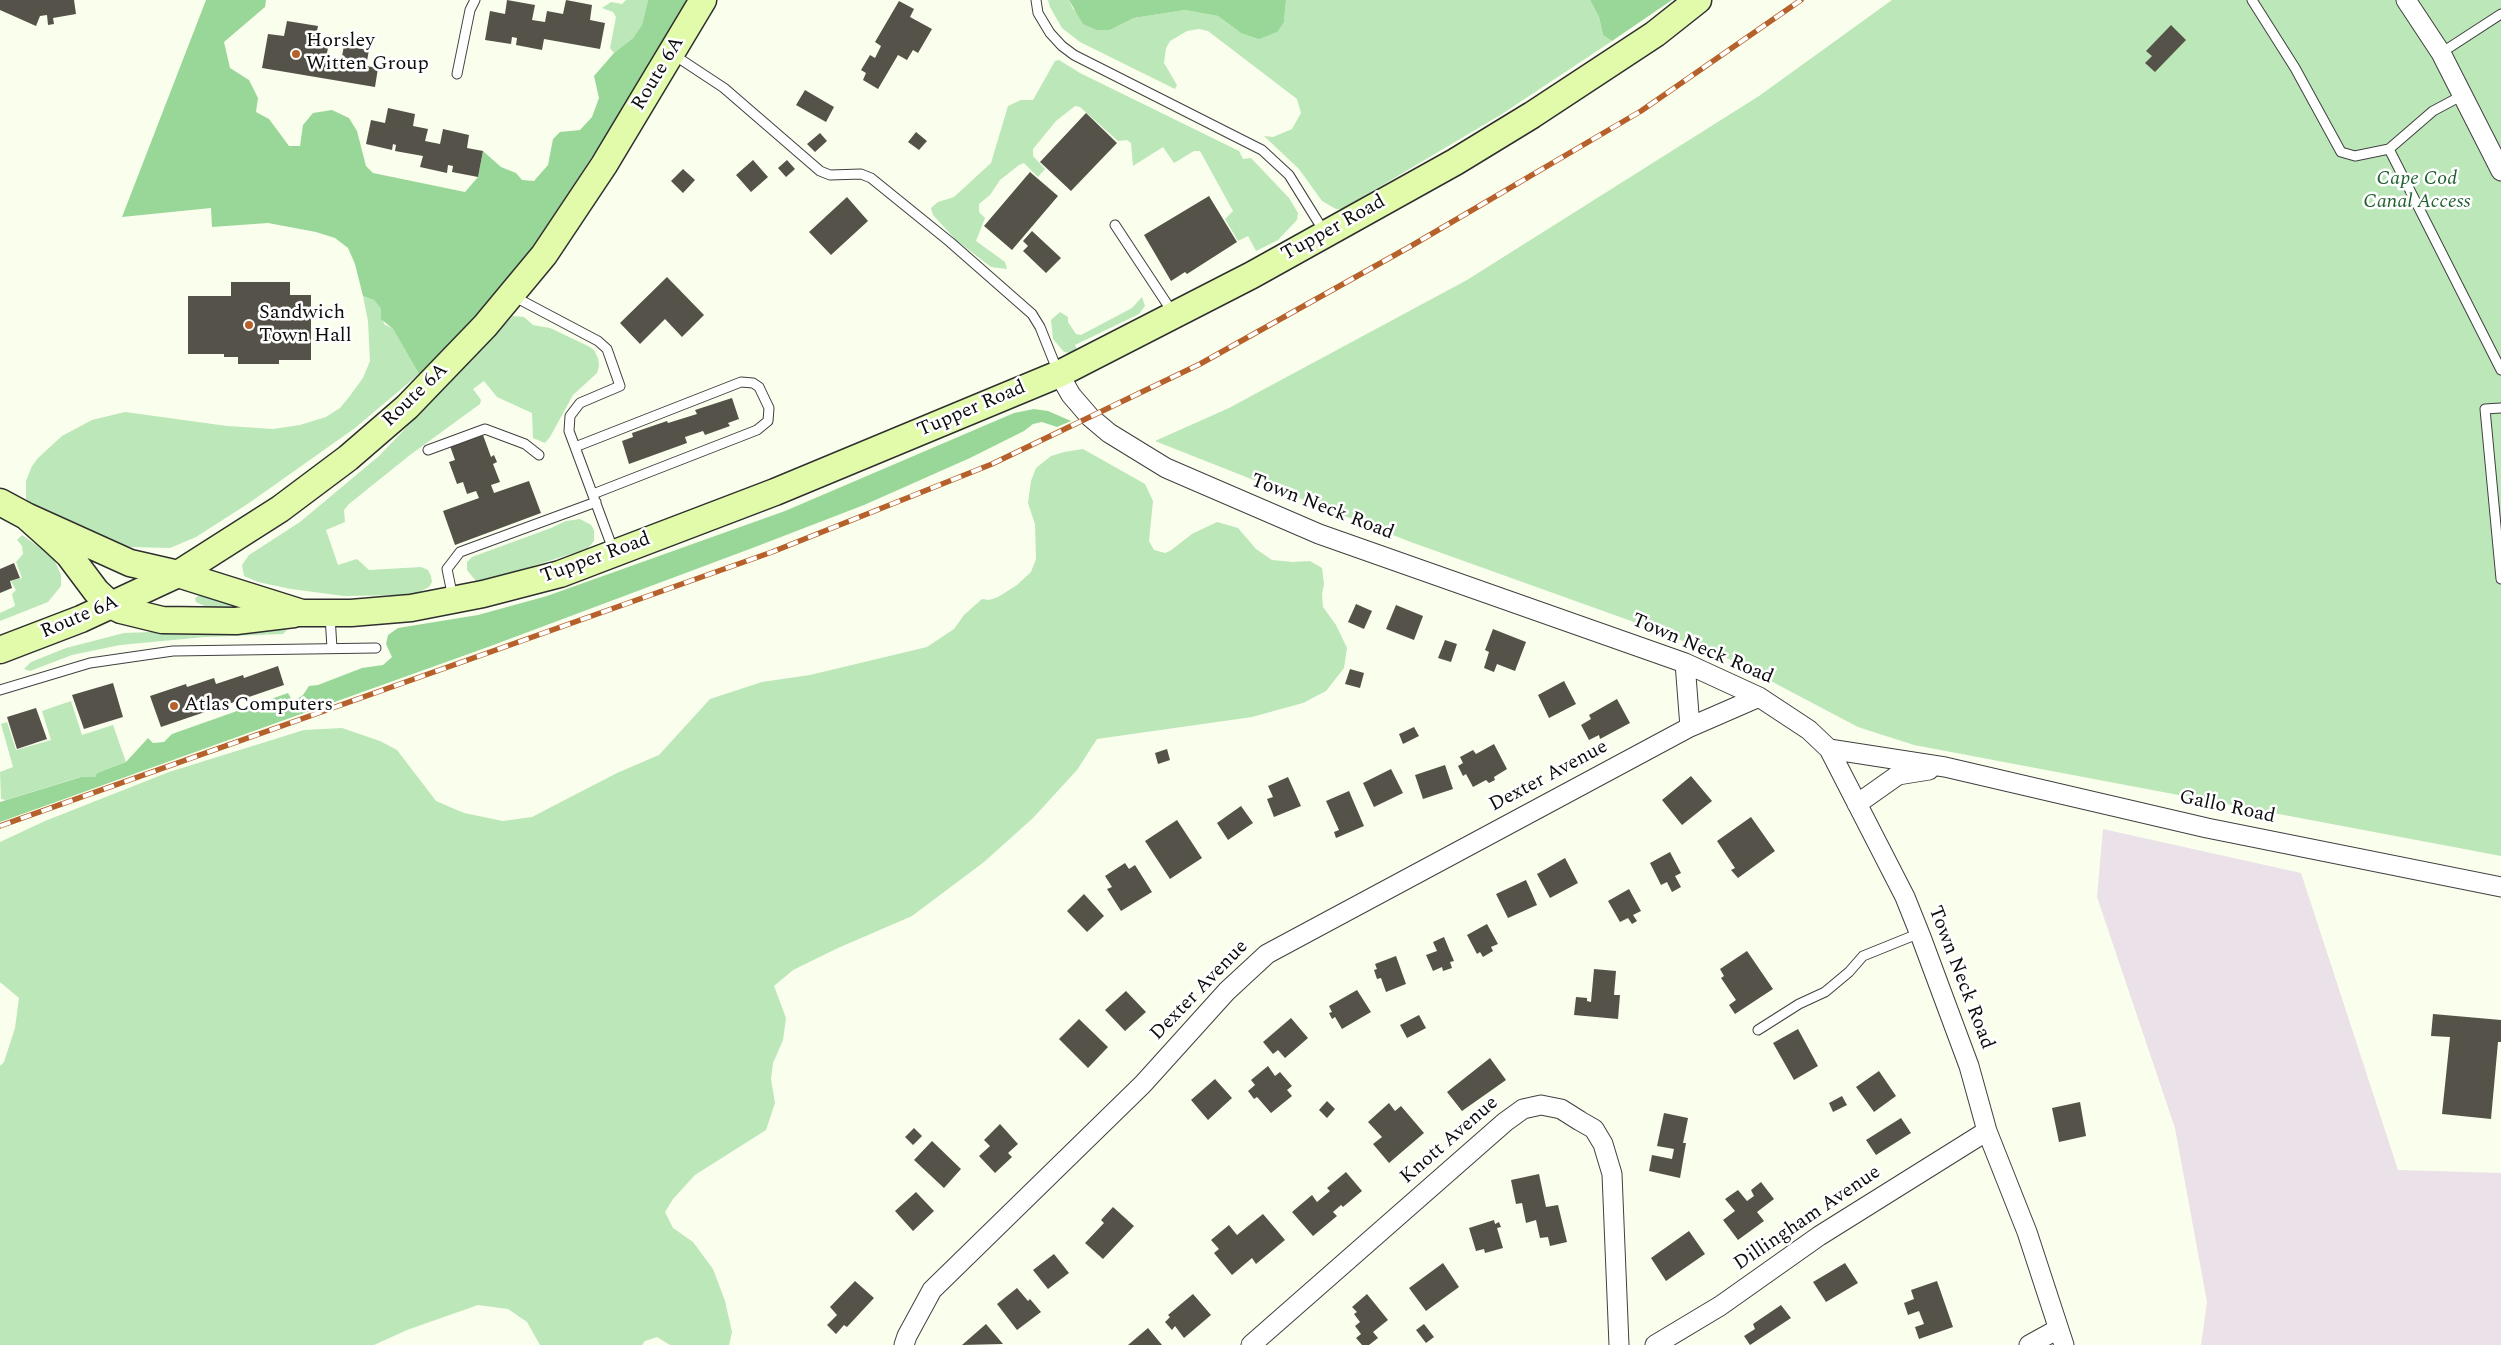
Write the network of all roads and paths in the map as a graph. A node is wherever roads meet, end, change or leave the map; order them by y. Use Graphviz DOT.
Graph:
graph roads {
  1 [pos="475,0"];
  2 [pos="703,0"];
  3 [pos="1036,0"];
  4 [pos="1698,0"];
  5 [pos="2252,0"];
  6 [pos="2406,0"];
  7 [pos="2501,14"];
  8 [pos="2441,53"];
  9 [pos="671,54"];
  10 [pos="458,74"];
  11 [pos="2462,95"];
  12 [pos="2389,149"];
  13 [pos="2501,171"];
  14 [pos="1115,225"];
  15 [pos="1326,234"];
  16 [pos="512,296"];
  17 [pos="1175,315"];
  18 [pos="2501,370"];
  19 [pos="1059,374"];
  20 [pos="2501,408"];
  21 [pos="575,447"];
  22 [pos="428,450"];
  23 [pos="539,456"];
  24 [pos="594,498"];
  25 [pos="0,502"];
  26 [pos="26,516"];
  27 [pos="615,554"];
  28 [pos="178,574"];
  29 [pos="2501,579"];
  30 [pos="454,600"];
  31 [pos="112,605"];
  32 [pos="302,613"];
  33 [pos="330,613"];
  34 [pos="332,648"];
  35 [pos="376,648"];
  36 [pos="0,650"];
  37 [pos="1685,663"];
  38 [pos="0,690"];
  39 [pos="1759,697"];
  40 [pos="1690,727"];
  41 [pos="1829,748"];
  42 [pos="1945,767"];
  43 [pos="1857,804"];
  44 [pos="2501,887"];
  45 [pos="1920,933"];
  46 [pos="1758,1030"];
  47 [pos="1987,1131"];
  48 [pos="2061,1337"];
  49 [pos="904,1345"];
  50 [pos="1251,1345"];
  51 [pos="1619,1345"];
  52 [pos="1655,1345"];
  53 [pos="2029,1345"];
  1 -- 10 [label="lane"];
  2 -- 9 [label="main road, Route 6A"];
  3 -- 15 [label="lane"];
  4 -- 15 [label="main road, Tupper Road"];
  5 -- 12 [label="lane"];
  6 -- 8 [label="street"];
  7 -- 8 [label="lane"];
  8 -- 11 [label="street"];
  9 -- 16 [label="main road, Route 6A"];
  9 -- 19 [label="lane"];
  11 -- 12 [label="lane"];
  11 -- 13 [label="street"];
  12 -- 18 [label="lane"];
  14 -- 17 [label="lane"];
  15 -- 17 [label="main road, Tupper Road"];
  16 -- 21 [label="lane"];
  16 -- 28 [label="main road, Route 6A"];
  17 -- 19 [label="main road, Tupper Road"];
  19 -- 27 [label="main road, Tupper Road"];
  19 -- 37 [label="street, Town Neck Road"];
  20 -- 29 [label="lane"];
  21 -- 24 [label="lane"];
  21 -- 24 [label="lane"];
  22 -- 23 [label="lane"];
  24 -- 27 [label="lane"];
  24 -- 30 [label="lane"];
  25 -- 26 [label="main road"];
  26 -- 28 [label="main road, Tupper Road"];
  26 -- 31 [label="main road"];
  27 -- 30 [label="main road, Tupper Road"];
  28 -- 31 [label="main road, Route 6A"];
  28 -- 32 [label="main road, Tupper Road"];
  30 -- 33 [label="main road, Tupper Road"];
  31 -- 32 [label="main road"];
  31 -- 36 [label="main road, Route 6A"];
  32 -- 33 [label="main road, Tupper Road"];
  33 -- 34 [label="lane"];
  34 -- 35 [label="lane"];
  34 -- 38 [label="lane"];
  37 -- 39 [label="street, Town Neck Road"];
  37 -- 40 [label="street"];
  39 -- 40 [label="street, Dexter Avenue"];
  39 -- 41 [label="street, Town Neck Road"];
  40 -- 49 [label="street, Dexter Avenue"];
  41 -- 42 [label="street, Gallo Road"];
  41 -- 43 [label="street, Town Neck Road"];
  42 -- 43 [label="street, Gallo Road"];
  42 -- 44 [label="street, Gallo Road"];
  43 -- 45 [label="street, Town Neck Road"];
  45 -- 46 [label="lane"];
  45 -- 47 [label="street, Town Neck Road"];
  47 -- 48 [label="street, Town Neck Road"];
  47 -- 52 [label="street, Dillingham Avenue"];
  48 -- 53 [label="street"];
  50 -- 51 [label="street, Knott Avenue"];
}
